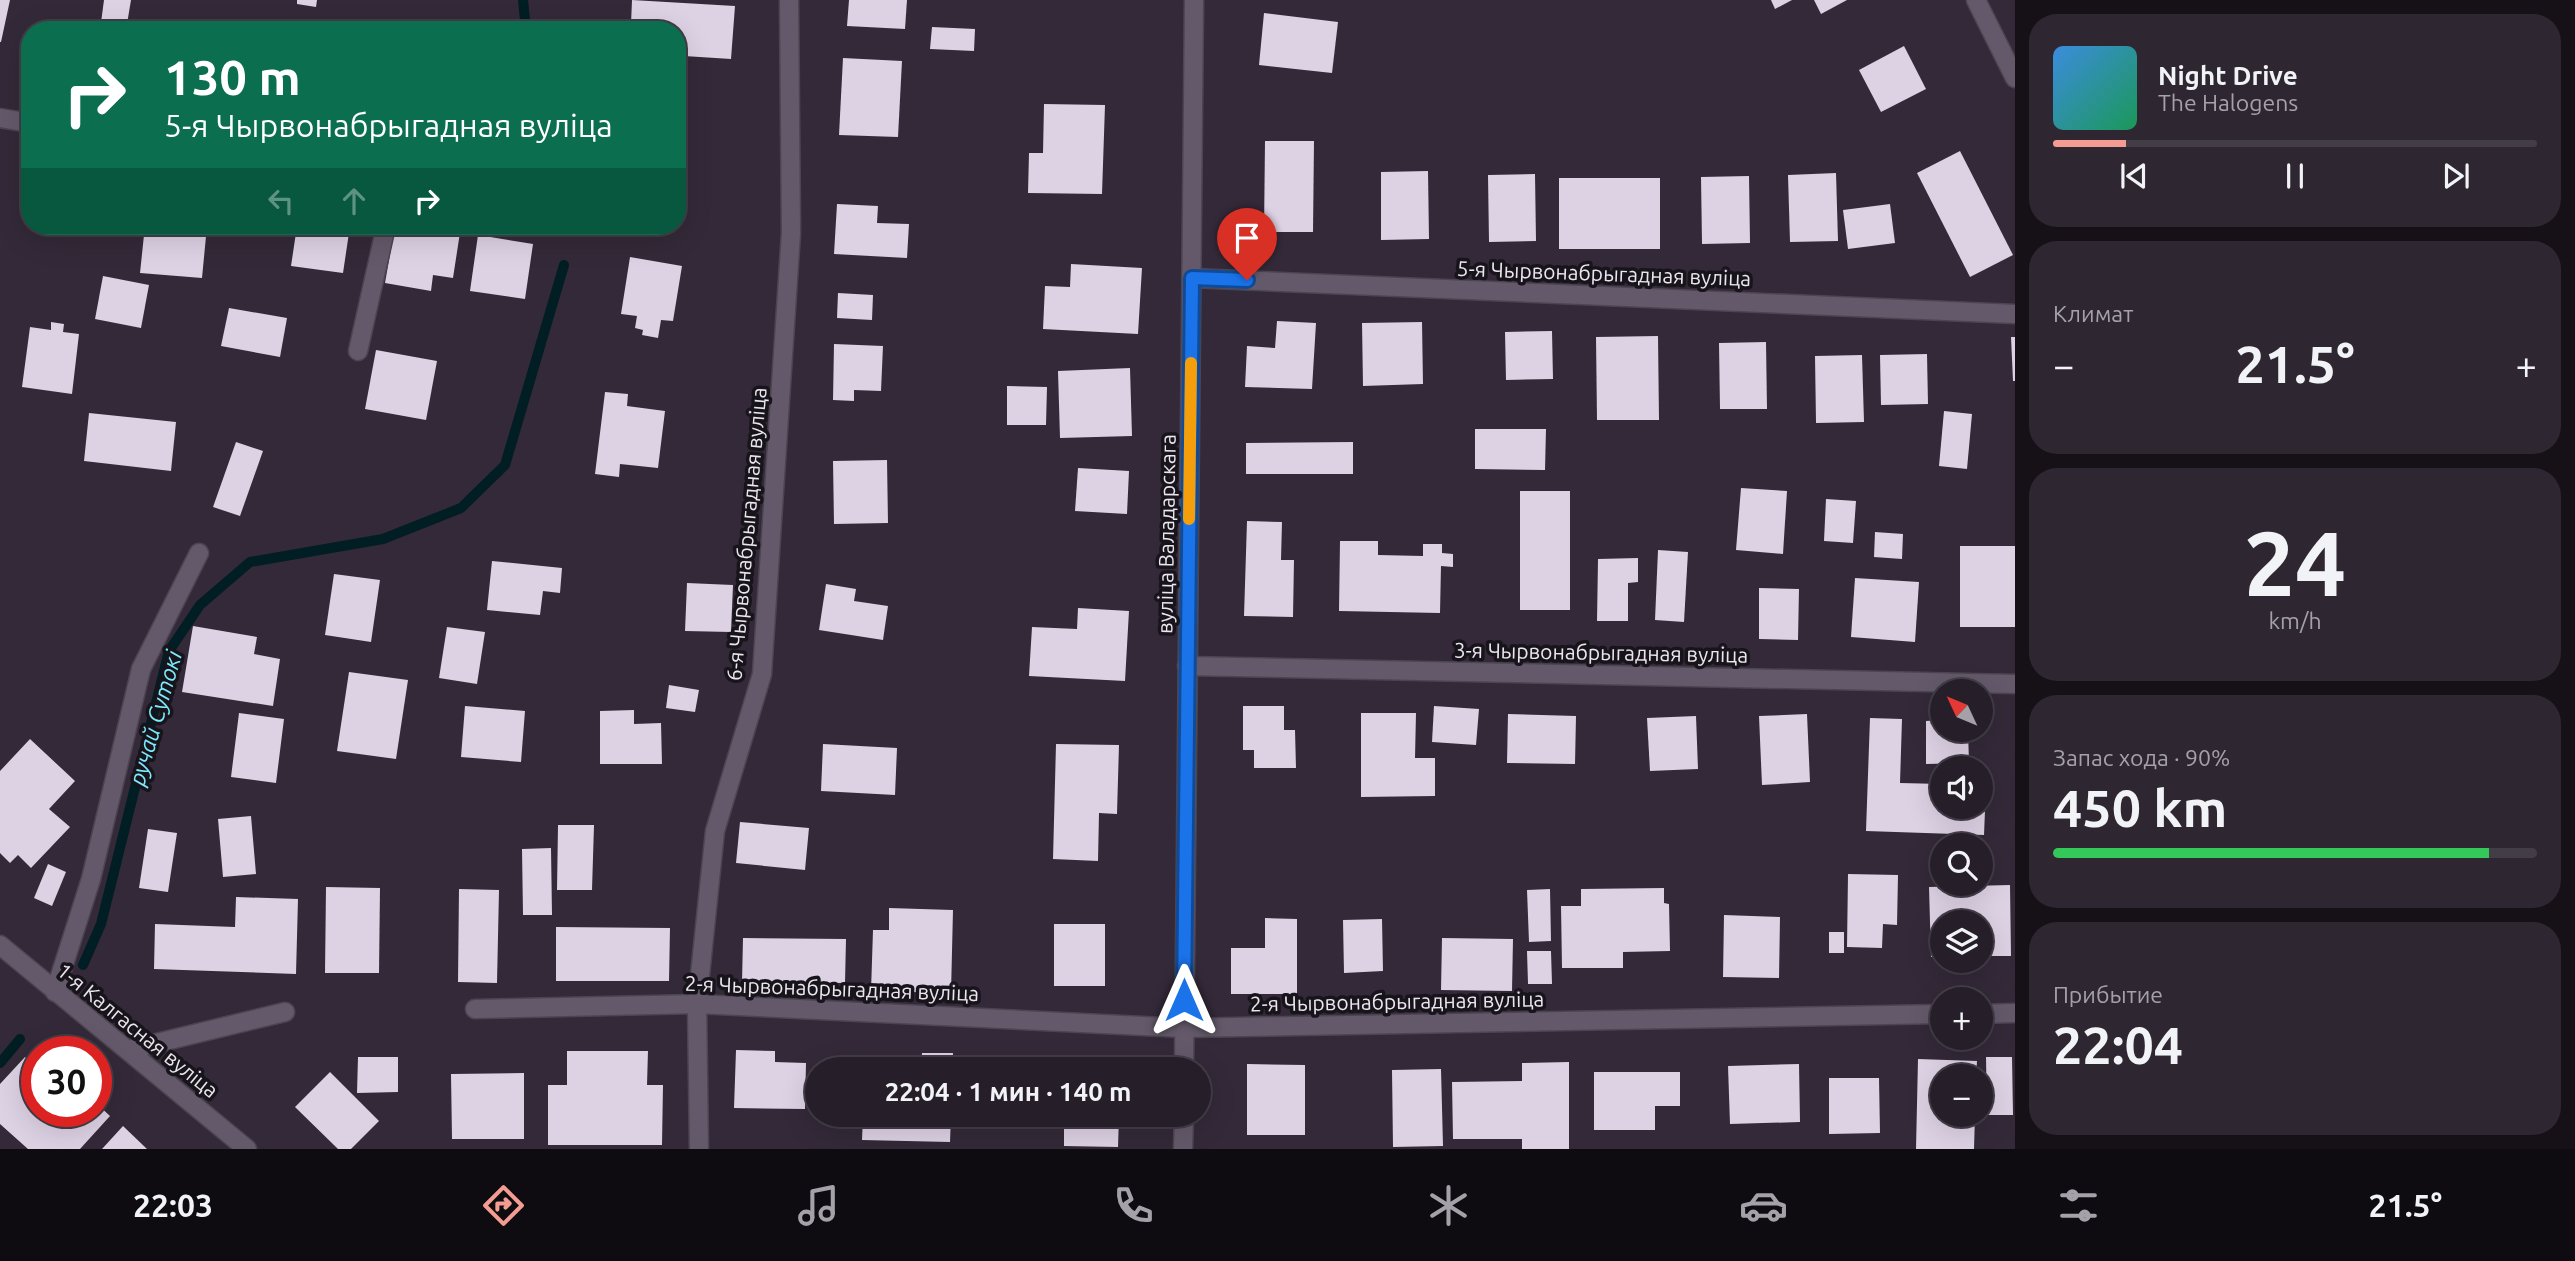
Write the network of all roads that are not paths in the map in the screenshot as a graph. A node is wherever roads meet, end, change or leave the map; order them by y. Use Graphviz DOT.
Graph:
graph roads {
  1 [pos="789,0"];
  2 [pos="1194,0"];
  3 [pos="1976,0"];
  4 [pos="2015,78"];
  5 [pos="0,118"];
  6 [pos="21,121"];
  7 [pos="384,235"];
  8 [pos="1192,278"];
  9 [pos="2015,314"];
  10 [pos="358,351"];
  11 [pos="200,553"];
  12 [pos="1187,666"];
  13 [pos="2015,684"];
  14 [pos="0,946"];
  15 [pos="55,992"];
  16 [pos="697,1004"];
  17 [pos="475,1009"];
  18 [pos="285,1012"];
  19 [pos="2015,1013"];
  20 [pos="1930,1014"];
  21 [pos="1993,1014"];
  22 [pos="1184,1028"];
  23 [pos="128,1050"];
  24 [pos="1184,1057"];
  25 [pos="1184,1127"];
  26 [pos="247,1149"];
  27 [pos="699,1149"];
  28 [pos="1183,1149"];
  1 -- 16 [label="street, 6-я Чырвонабрыгадная вуліца"];
  2 -- 8 [label="street, вуліца Валадарскага"];
  3 -- 4 [label="street"];
  5 -- 6 [label="street"];
  7 -- 10 [label="street"];
  8 -- 9 [label="street, 5-я Чырвонабрыгадная вуліца"];
  8 -- 12 [label="street, вуліца Валадарскага"];
  11 -- 15 [label="street"];
  12 -- 13 [label="street, 3-я Чырвонабрыгадная вуліца"];
  12 -- 22 [label="street, вуліца Валадарскага"];
  14 -- 15 [label="street, 1-я Калгасная вуліца"];
  15 -- 23 [label="street, 1-я Калгасная вуліца"];
  16 -- 17 [label="street, 2-я Чырвонабрыгадная вуліца"];
  16 -- 22 [label="street, 2-я Чырвонабрыгадная вуліца"];
  16 -- 27 [label="street, 6-я Чырвонабрыгадная вуліца"];
  18 -- 23 [label="street"];
  19 -- 21 [label="street"];
  20 -- 22 [label="street, 2-я Чырвонабрыгадная вуліца"];
  22 -- 24 [label="street, вуліца Валадарскага"];
  23 -- 26 [label="street, 1-я Калгасная вуліца"];
  25 -- 28 [label="street"];
}
